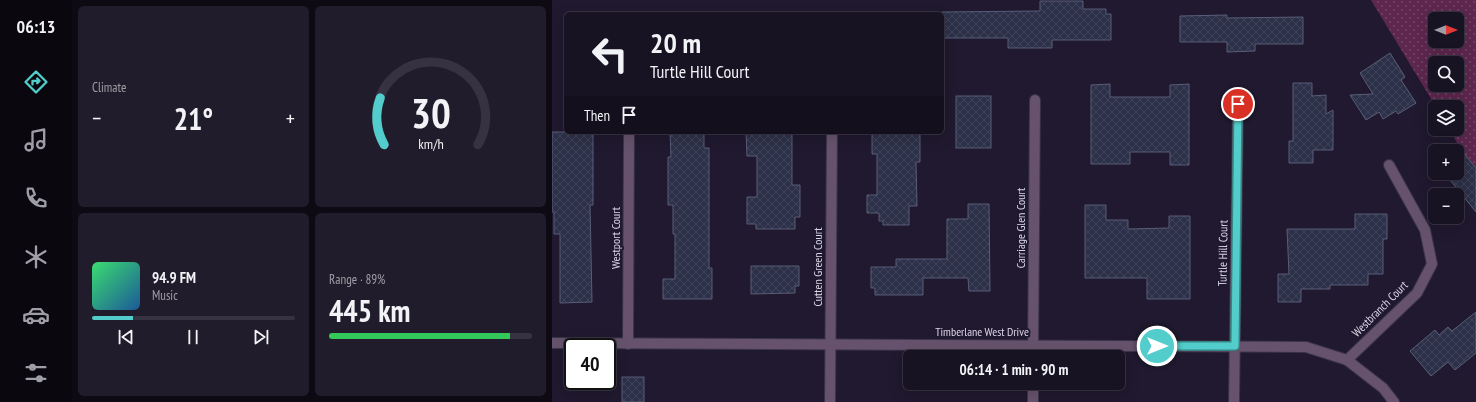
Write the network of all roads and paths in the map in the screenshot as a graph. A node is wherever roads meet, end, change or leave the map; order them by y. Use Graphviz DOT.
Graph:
graph roads {
  1 [pos="1035,100"];
  2 [pos="1238,104"];
  3 [pos="629,134"];
  4 [pos="832,134"];
  5 [pos="1389,165"];
  6 [pos="552,344"];
  7 [pos="628,344"];
  8 [pos="831,345"];
  9 [pos="1033,345"];
  10 [pos="1235,346"];
  11 [pos="1033,350"];
  12 [pos="1347,360"];
  13 [pos="1033,390"];
  14 [pos="830,402"];
  15 [pos="1033,402"];
  16 [pos="1234,402"];
  17 [pos="1394,402"];
  1 -- 9 [label="street, Carriage Glen Court"];
  2 -- 10 [label="street, Turtle Hill Court"];
  3 -- 7 [label="street, Westport Court"];
  4 -- 8 [label="street, Cutten Green Court"];
  5 -- 12 [label="street, Westbranch Court"];
  6 -- 7 [label="street, Timberlane West Drive"];
  7 -- 8 [label="street, Timberlane West Drive"];
  8 -- 9 [label="street, Timberlane West Drive"];
  8 -- 14 [label="street, Cutten Green Court"];
  9 -- 10 [label="street, Timberlane West Drive"];
  9 -- 11 [label="street, Carriage Glen Court"];
  10 -- 12 [label="street, Timberlane West Drive"];
  10 -- 16 [label="street, Turtle Hill Court"];
  12 -- 17 [label="street, Timberlane West Drive"];
  13 -- 15 [label="street"];
}
